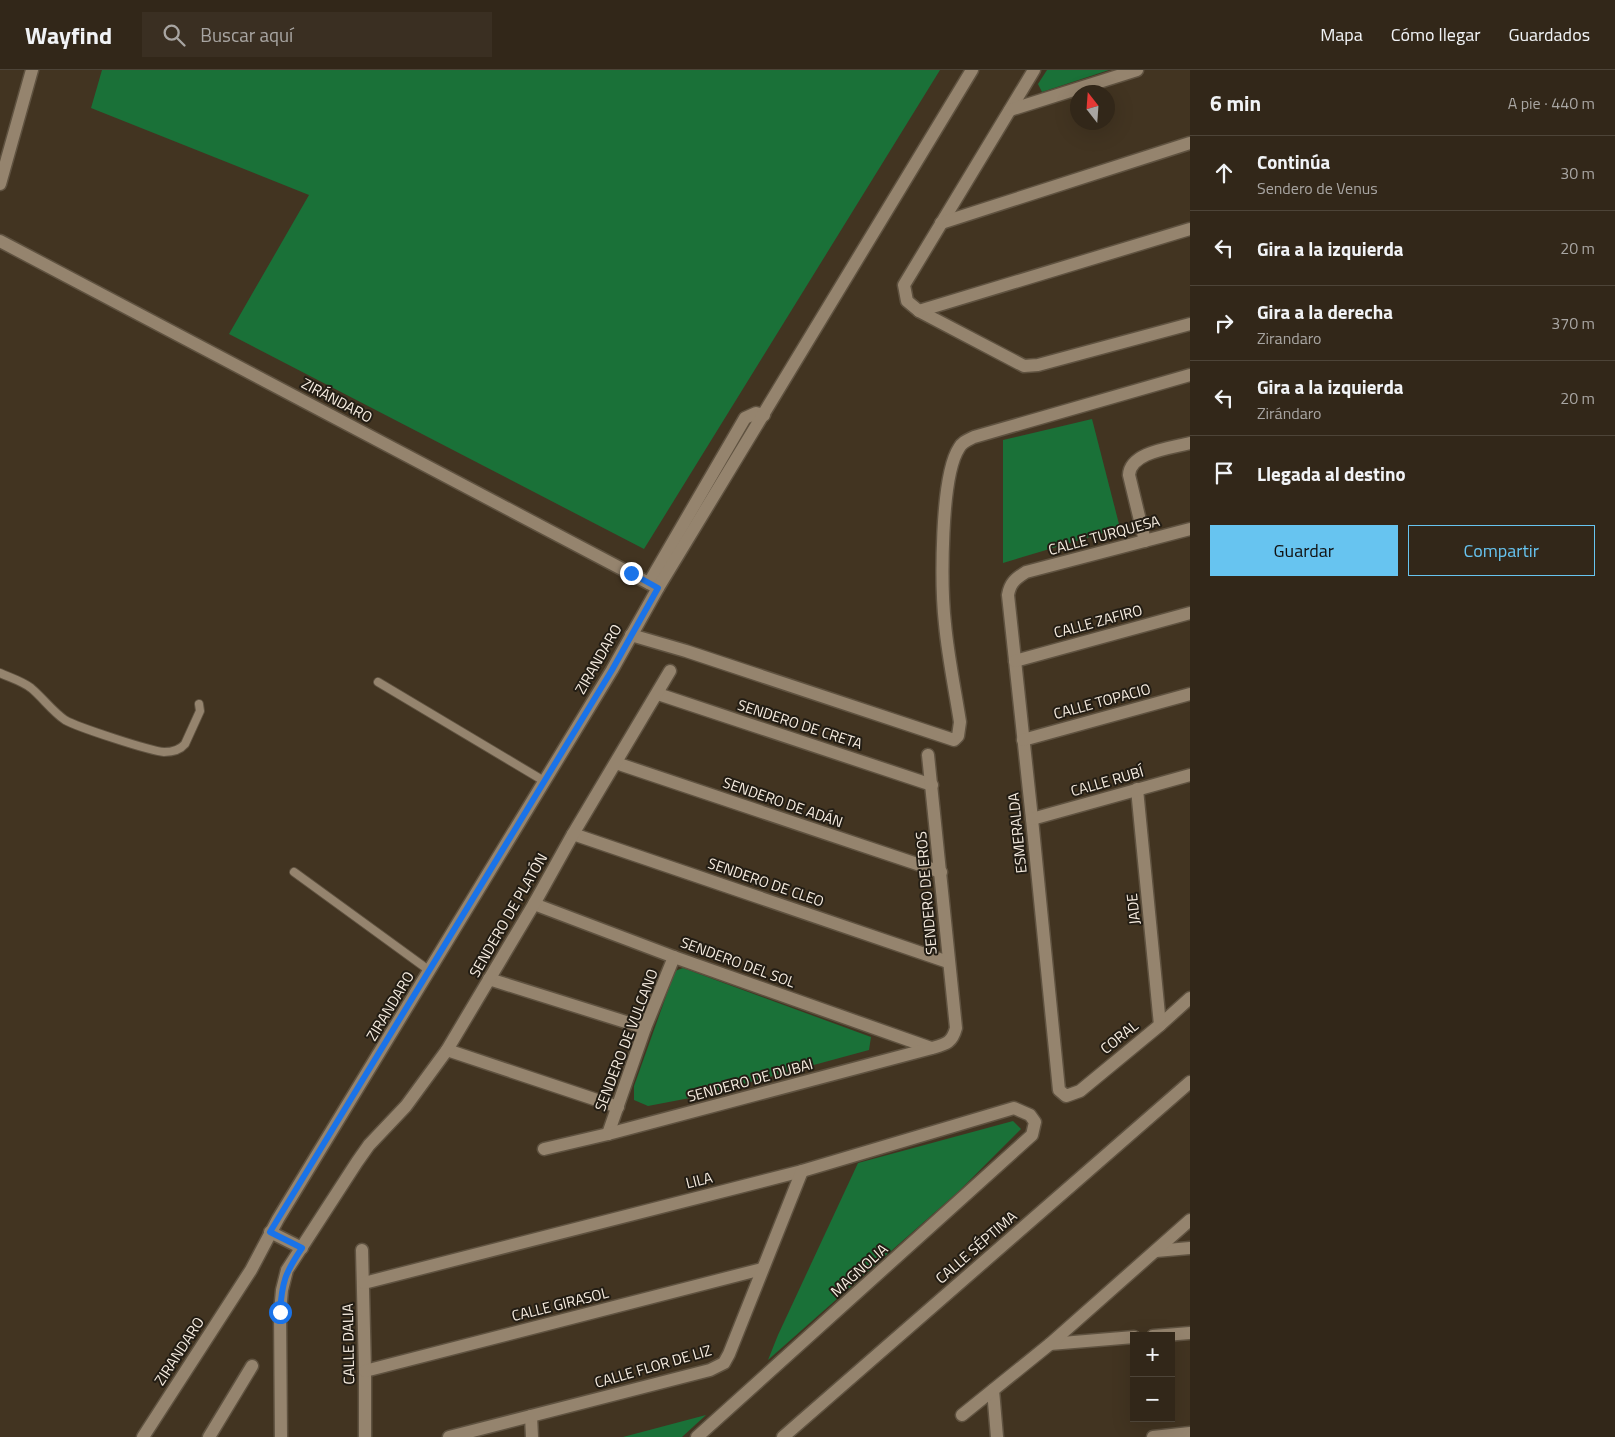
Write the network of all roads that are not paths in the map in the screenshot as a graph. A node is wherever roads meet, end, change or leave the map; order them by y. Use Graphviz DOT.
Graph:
graph roads {
  1 [pos="32,70"];
  2 [pos="972,70"];
  3 [pos="1034,70"];
  4 [pos="1137,70"];
  5 [pos="1010,110"];
  6 [pos="1190,144"];
  7 [pos="0,184"];
  8 [pos="941,223"];
  9 [pos="1190,229"];
  10 [pos="0,241"];
  11 [pos="918,311"];
  12 [pos="1190,324"];
  13 [pos="1190,375"];
  14 [pos="1190,444"];
  15 [pos="1190,529"];
  16 [pos="1145,541"];
  17 [pos="1026,572"];
  18 [pos="654,585"];
  19 [pos="1190,613"];
  20 [pos="631,635"];
  21 [pos="1015,661"];
  22 [pos="670,672"];
  23 [pos="0,673"];
  24 [pos="378,682"];
  25 [pos="658,694"];
  26 [pos="1190,694"];
  27 [pos="199,704"];
  28 [pos="1023,740"];
  29 [pos="928,755"];
  30 [pos="616,763"];
  31 [pos="1190,775"];
  32 [pos="544,781"];
  33 [pos="932,785"];
  34 [pos="1137,790"];
  35 [pos="1032,819"];
  36 [pos="573,834"];
  37 [pos="294,872"];
  38 [pos="941,872"];
  39 [pos="534,904"];
  40 [pos="674,957"];
  41 [pos="948,962"];
  42 [pos="430,971"];
  43 [pos="489,979"];
  44 [pos="1190,998"];
  45 [pos="1160,1025"];
  46 [pos="646,1028"];
  47 [pos="956,1028"];
  48 [pos="932,1048"];
  49 [pos="447,1050"];
  50 [pos="1190,1082"];
  51 [pos="1066,1096"];
  52 [pos="618,1107"];
  53 [pos="1035,1122"];
  54 [pos="608,1134"];
  55 [pos="544,1148"];
  56 [pos="802,1170"];
  57 [pos="1190,1220"];
  58 [pos="270,1232"];
  59 [pos="302,1248"];
  60 [pos="1190,1248"];
  61 [pos="362,1250"];
  62 [pos="1156,1251"];
  63 [pos="762,1269"];
  64 [pos="364,1283"];
  65 [pos="1190,1333"];
  66 [pos="1175,1334"];
  67 [pos="1130,1337"];
  68 [pos="1050,1344"];
  69 [pos="252,1366"];
  70 [pos="366,1371"];
  71 [pos="993,1390"];
  72 [pos="962,1415"];
  73 [pos="531,1416"];
  74 [pos="1190,1433"];
  75 [pos="705,1434"];
  76 [pos="143,1437"];
  77 [pos="209,1437"];
  78 [pos="281,1437"];
  79 [pos="365,1437"];
  80 [pos="449,1437"];
  81 [pos="532,1437"];
  82 [pos="783,1437"];
  83 [pos="997,1437"];
  84 [pos="1153,1437"];
  1 -- 7 [label="street"];
  2 -- 18 [label="street, ZIRANDARO"];
  3 -- 5 [label="street"];
  4 -- 5 [label="street"];
  5 -- 8 [label="street"];
  6 -- 8 [label="street"];
  8 -- 11 [label="street"];
  9 -- 11 [label="street"];
  10 -- 18 [label="street, ZIRÁNDARO"];
  11 -- 12 [label="street"];
  13 -- 20 [label="street"];
  14 -- 16 [label="street"];
  15 -- 16 [label="street, CALLE TURQUESA"];
  16 -- 17 [label="street, CALLE TURQUESA"];
  17 -- 21 [label="street, ESMERALDA"];
  18 -- 20 [label="street, ZIRANDARO"];
  19 -- 21 [label="street, CALLE ZAFIRO"];
  20 -- 32 [label="street, ZIRANDARO"];
  21 -- 28 [label="street, ESMERALDA"];
  22 -- 25 [label="street, SENDERO DE PLATÓN"];
  23 -- 27 [label="lane"];
  24 -- 32 [label="lane"];
  25 -- 30 [label="street, SENDERO DE PLATÓN"];
  25 -- 33 [label="street, SENDERO DE CRETA"];
  26 -- 28 [label="street, CALLE TOPACIO"];
  28 -- 35 [label="street, ESMERALDA"];
  29 -- 33 [label="street, SENDERO DE EROS"];
  30 -- 36 [label="street, SENDERO DE PLATÓN"];
  30 -- 38 [label="street, SENDERO DE ADÁN"];
  31 -- 34 [label="street, CALLE RUBÍ"];
  32 -- 42 [label="street, ZIRANDARO"];
  33 -- 38 [label="street, SENDERO DE EROS"];
  34 -- 35 [label="street, CALLE RUBÍ"];
  34 -- 45 [label="street, JADE"];
  35 -- 51 [label="street, ESMERALDA"];
  36 -- 39 [label="street, SENDERO DE PLATÓN"];
  36 -- 41 [label="street, SENDERO DE CLEO"];
  37 -- 42 [label="lane"];
  38 -- 41 [label="street, SENDERO DE EROS"];
  39 -- 40 [label="street, SENDERO DEL SOL"];
  39 -- 43 [label="street, SENDERO DE PLATÓN"];
  40 -- 46 [label="street, SENDERO DE VULCANO"];
  40 -- 48 [label="street, SENDERO DEL SOL"];
  41 -- 47 [label="street, SENDERO DE EROS"];
  42 -- 58 [label="street, ZIRANDARO"];
  43 -- 46 [label="street"];
  43 -- 49 [label="street, SENDERO DE PLATÓN"];
  44 -- 45 [label="street, CORAL"];
  45 -- 51 [label="street, CORAL"];
  46 -- 52 [label="street, SENDERO DE VULCANO"];
  47 -- 48 [label="street, SENDERO DE DUBAI"];
  48 -- 54 [label="street, SENDERO DE DUBAI"];
  49 -- 52 [label="street"];
  49 -- 59 [label="street, SENDERO DE PLATÓN"];
  50 -- 82 [label="street, CALLE SÉPTIMA"];
  52 -- 54 [label="street, SENDERO DE VULCANO"];
  53 -- 56 [label="street, LILA"];
  53 -- 75 [label="street, MAGNOLIA"];
  54 -- 55 [label="street, SENDERO DE DUBAI"];
  56 -- 63 [label="street, CALLE FLOR DE LIZ"];
  56 -- 64 [label="street, LILA"];
  57 -- 62 [label="street"];
  58 -- 59 [label="street"];
  58 -- 76 [label="street, ZIRANDARO"];
  59 -- 78 [label="street, SENDERO DE PLATÓN"];
  60 -- 62 [label="street"];
  61 -- 64 [label="street, CALLE DALIA"];
  62 -- 68 [label="street"];
  63 -- 70 [label="street, CALLE GIRASOL"];
  63 -- 73 [label="street, CALLE FLOR DE LIZ"];
  64 -- 70 [label="street, CALLE DALIA"];
  65 -- 66 [label="street"];
  67 -- 68 [label="street"];
  68 -- 71 [label="street"];
  69 -- 77 [label="street"];
  70 -- 79 [label="street, CALLE DALIA"];
  71 -- 72 [label="street"];
  71 -- 83 [label="street"];
  73 -- 80 [label="street, CALLE FLOR DE LIZ"];
  73 -- 81 [label="street"];
  74 -- 84 [label="street"];
}
